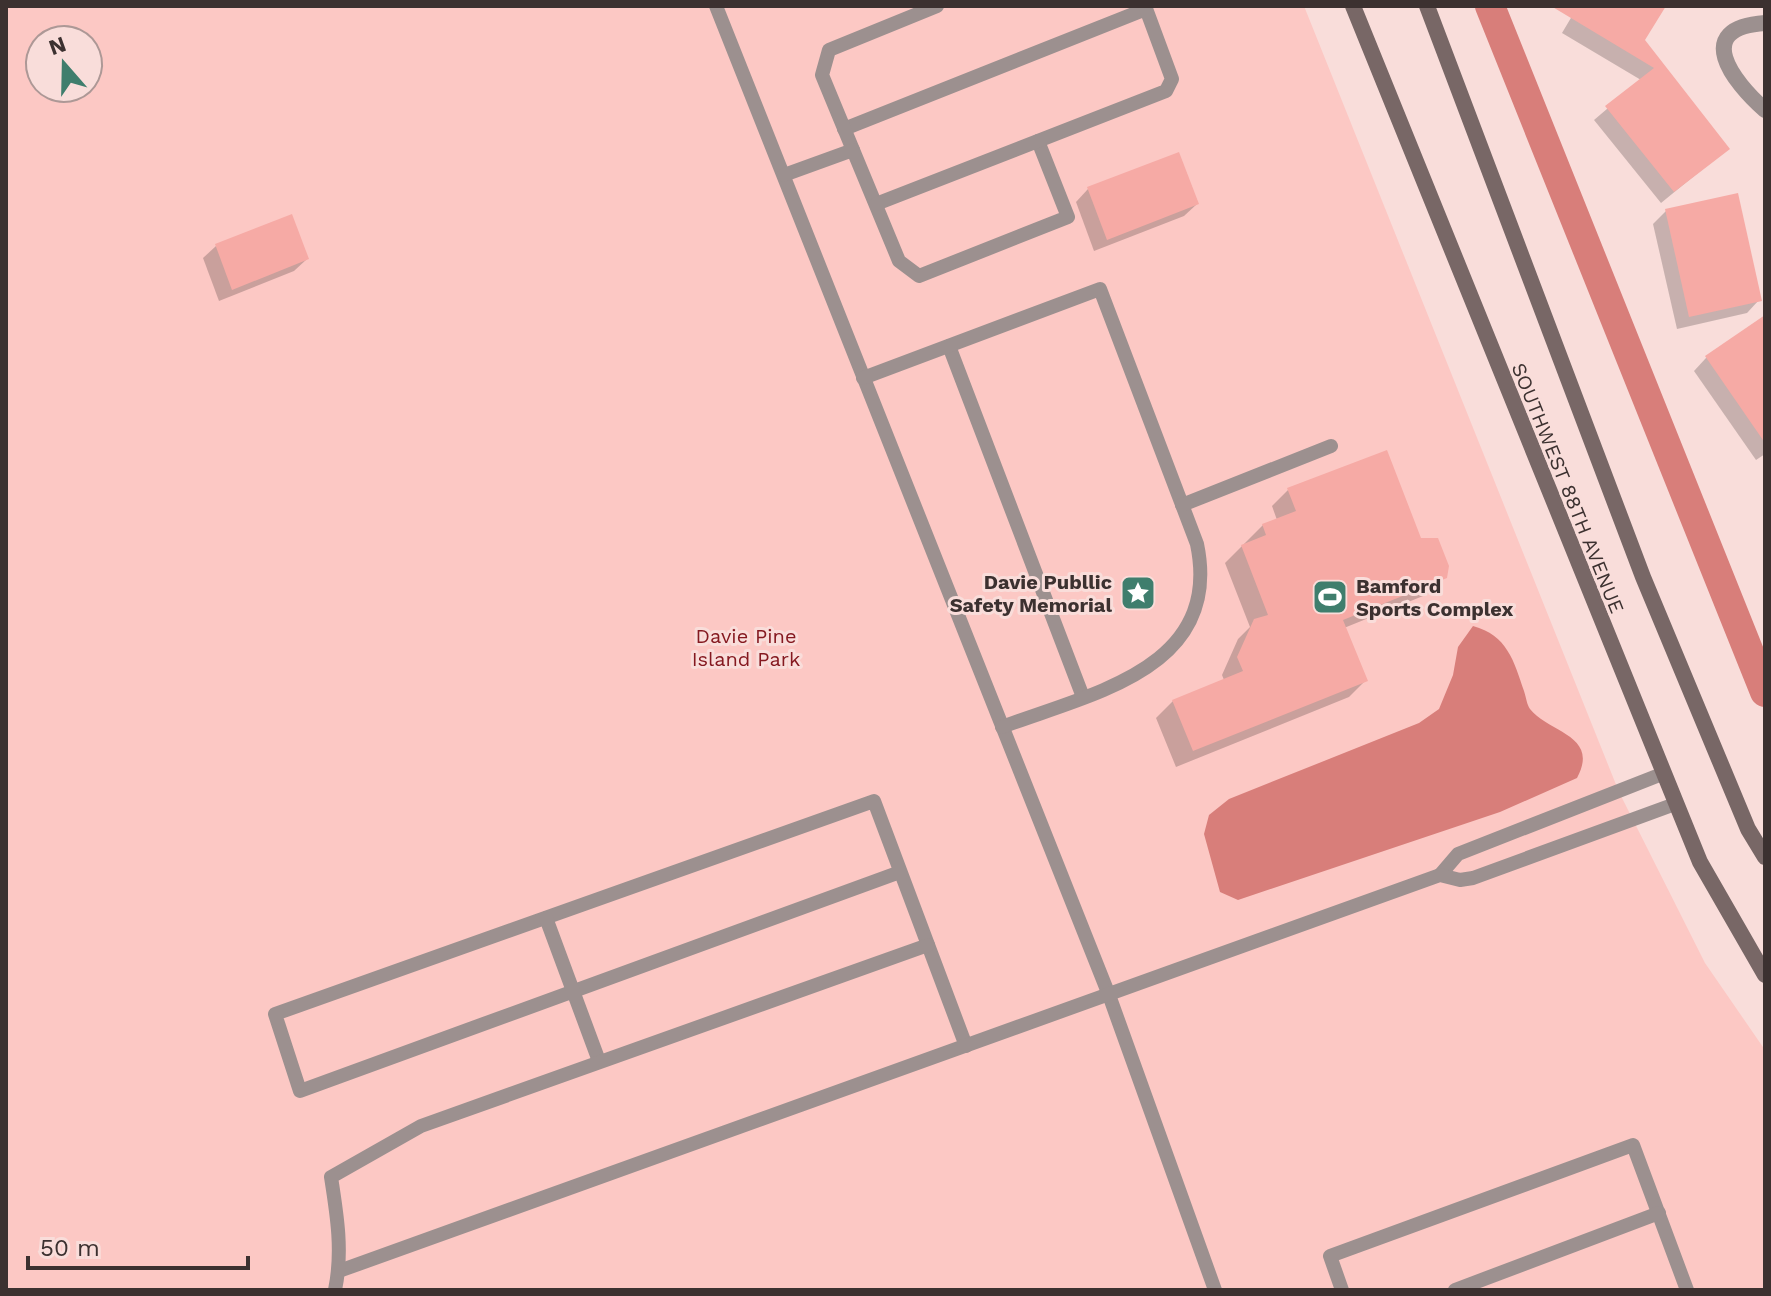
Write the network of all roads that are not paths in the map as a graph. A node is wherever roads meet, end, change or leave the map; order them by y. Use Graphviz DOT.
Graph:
graph roads {
  1 [pos="716,6"];
  2 [pos="937,6"];
  3 [pos="1353,6"];
  4 [pos="1427,6"];
  5 [pos="1145,7"];
  6 [pos="1765,23"];
  7 [pos="1765,110"];
  8 [pos="844,129"];
  9 [pos="1038,141"];
  10 [pos="853,150"];
  11 [pos="784,175"];
  12 [pos="876,204"];
  13 [pos="949,346"];
  14 [pos="863,378"];
  15 [pos="1331,446"];
  16 [pos="1182,505"];
  17 [pos="1083,697"];
  18 [pos="1002,727"];
  19 [pos="1662,774"];
  20 [pos="1675,804"];
  21 [pos="1765,857"];
  22 [pos="900,872"];
  23 [pos="1440,875"];
  24 [pos="546,918"];
  25 [pos="928,945"];
  26 [pos="1765,975"];
  27 [pos="573,993"];
  28 [pos="1109,995"];
  29 [pos="966,1046"];
  30 [pos="599,1061"];
  31 [pos="1659,1213"];
  32 [pos="339,1271"];
  33 [pos="335,1290"];
  34 [pos="1215,1290"];
  35 [pos="1342,1290"];
  36 [pos="1455,1290"];
  37 [pos="1687,1290"];
  1 -- 11 [label="lane"];
  2 -- 8 [label="lane"];
  3 -- 19 [label="main road, SOUTHWEST 88TH AVENUE"];
  4 -- 21 [label="main road, SOUTHWEST 88TH AVENUE"];
  5 -- 8 [label="lane"];
  5 -- 9 [label="lane"];
  6 -- 7 [label="street"];
  8 -- 10 [label="lane"];
  9 -- 12 [label="lane"];
  9 -- 12 [label="lane"];
  10 -- 11 [label="lane"];
  10 -- 12 [label="lane"];
  11 -- 14 [label="lane"];
  13 -- 14 [label="lane"];
  13 -- 16 [label="lane"];
  13 -- 17 [label="lane"];
  14 -- 18 [label="lane"];
  15 -- 16 [label="lane"];
  16 -- 17 [label="lane"];
  17 -- 18 [label="lane"];
  18 -- 28 [label="lane"];
  19 -- 20 [label="main road, SOUTHWEST 88TH AVENUE"];
  19 -- 23 [label="lane"];
  20 -- 23 [label="lane"];
  20 -- 26 [label="main road, SOUTHWEST 88TH AVENUE"];
  22 -- 24 [label="lane"];
  22 -- 25 [label="lane"];
  22 -- 27 [label="lane"];
  23 -- 28 [label="lane"];
  24 -- 27 [label="lane"];
  24 -- 27 [label="lane"];
  25 -- 29 [label="lane"];
  25 -- 30 [label="lane"];
  27 -- 30 [label="lane"];
  28 -- 29 [label="lane"];
  28 -- 34 [label="lane"];
  29 -- 32 [label="lane"];
  30 -- 32 [label="lane"];
  31 -- 35 [label="lane"];
  31 -- 36 [label="lane"];
  31 -- 37 [label="lane"];
  32 -- 33 [label="lane"];
}
